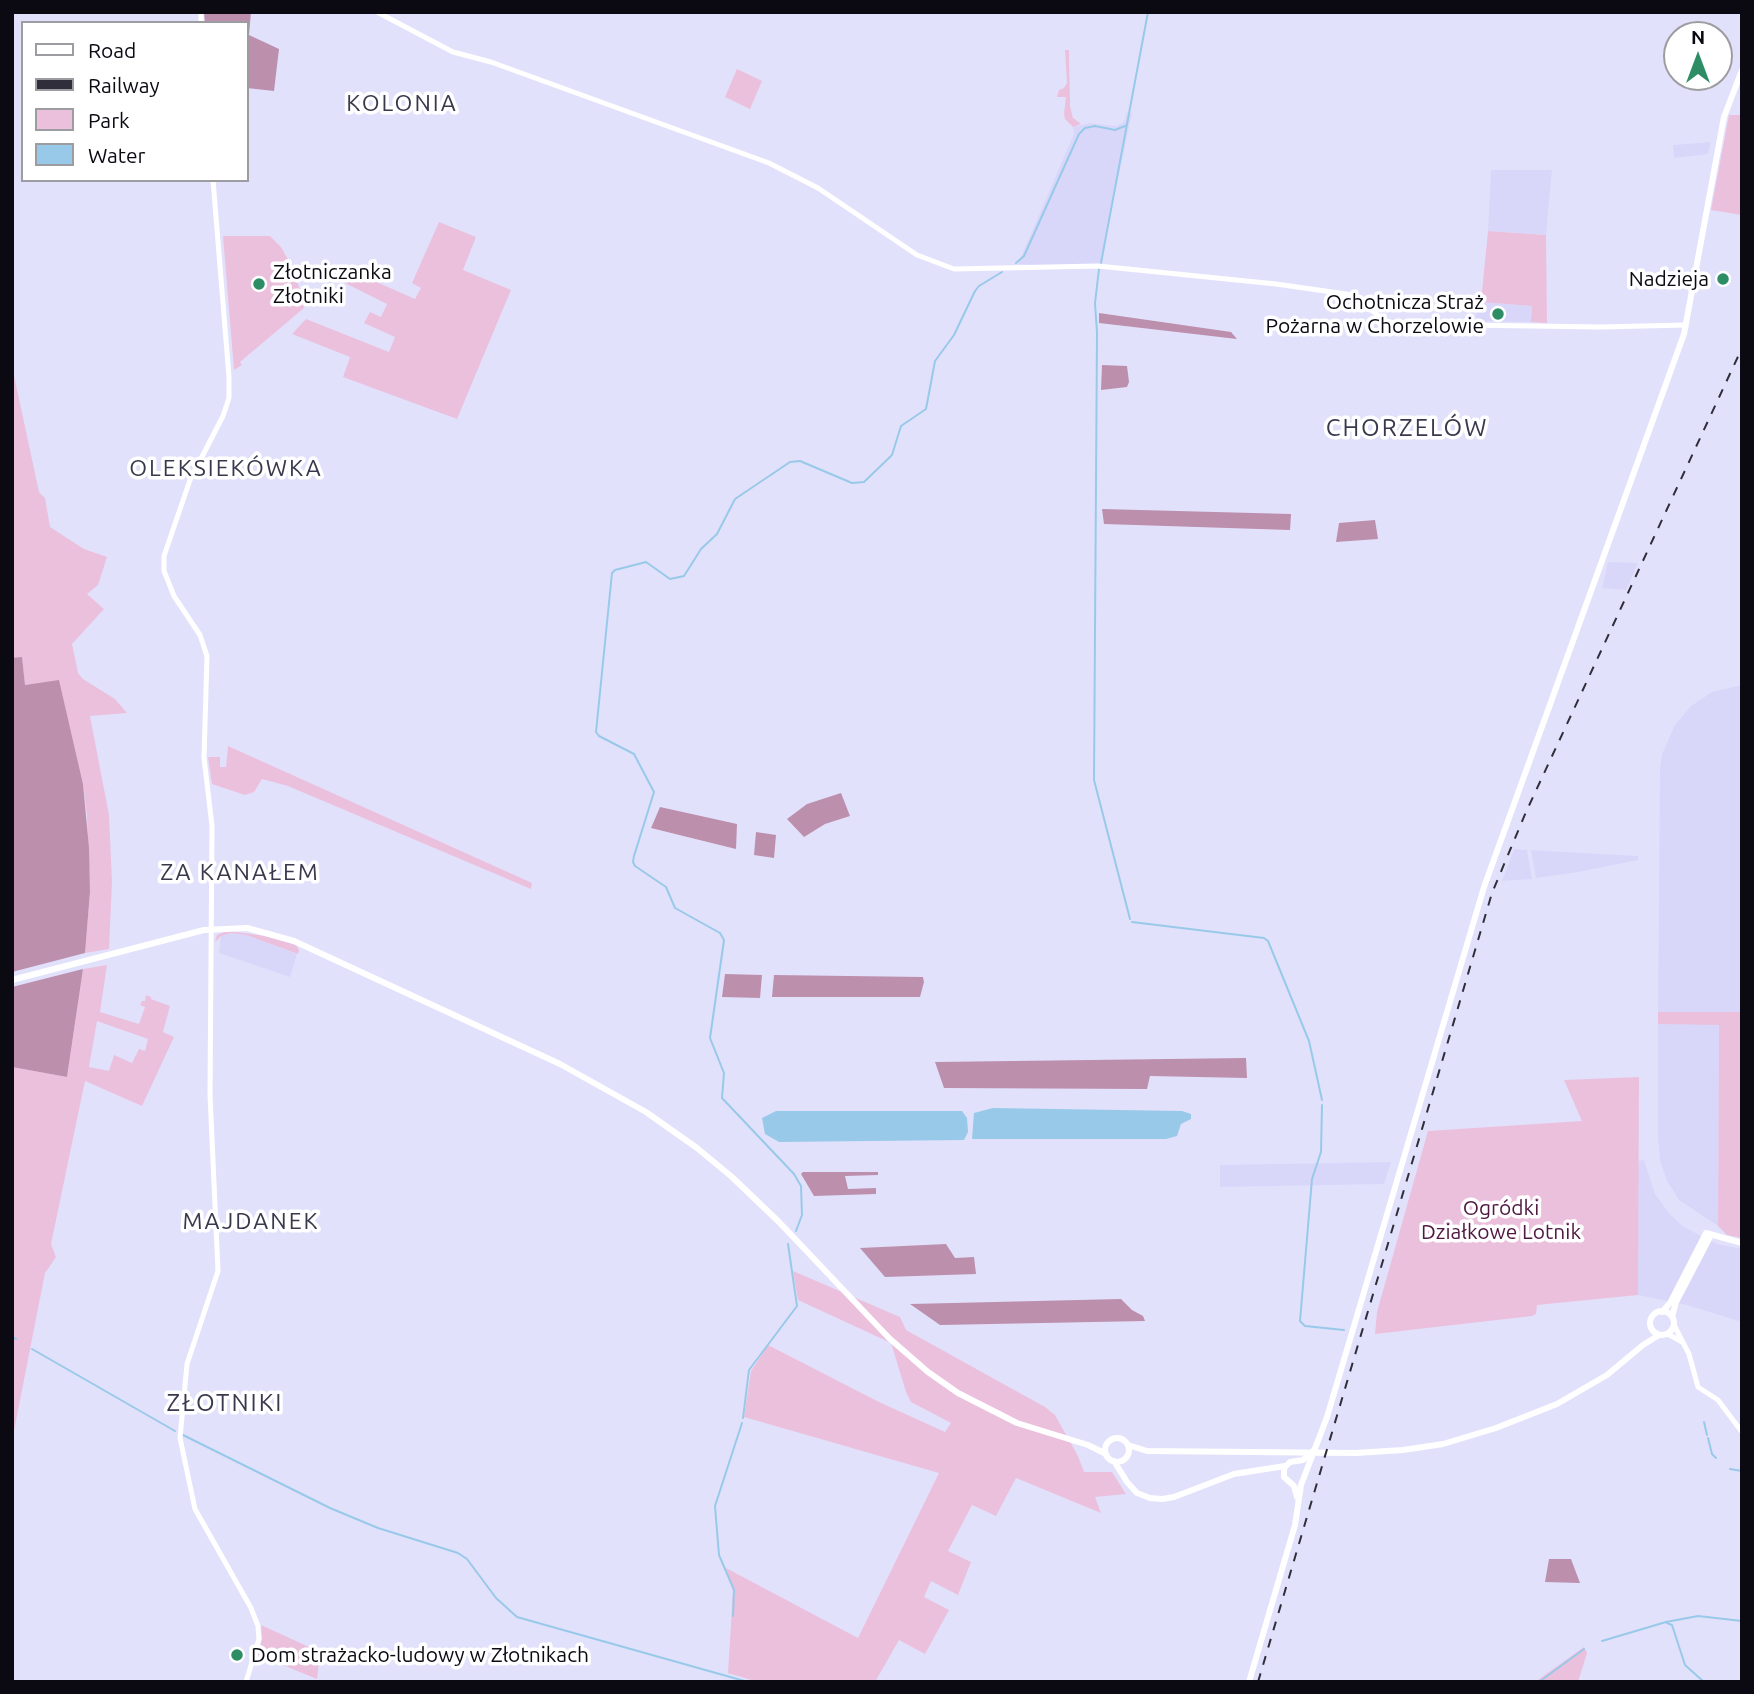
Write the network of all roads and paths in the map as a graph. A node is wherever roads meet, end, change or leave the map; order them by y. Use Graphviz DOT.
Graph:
graph roads {
  1 [pos="377,12"];
  2 [pos="1742,69"];
  3 [pos="213,182"];
  4 [pos="1686,325"];
  5 [pos="211,929"];
  6 [pos="12,981"];
  7 [pos="1709,1234"];
  8 [pos="1742,1243"];
  9 [pos="1662,1312"];
  10 [pos="1672,1317"];
  11 [pos="1674,1325"];
  12 [pos="1651,1328"];
  13 [pos="1668,1334"];
  14 [pos="1659,1335"];
  15 [pos="1682,1342"];
  16 [pos="1643,1345"];
  17 [pos="1742,1432"];
  18 [pos="1108,1443"];
  19 [pos="1088,1445"];
  20 [pos="1128,1445"];
  21 [pos="1314,1450"];
  22 [pos="1147,1451"];
  23 [pos="1106,1454"];
  24 [pos="1126,1458"];
  25 [pos="1114,1461"];
  26 [pos="1298,1461"];
  27 [pos="1285,1466"];
  28 [pos="1307,1469"];
  29 [pos="1261,1471"];
  30 [pos="1284,1476"];
  31 [pos="1124,1477"];
  32 [pos="1303,1481"];
  33 [pos="1292,1483"];
  34 [pos="1299,1502"];
  35 [pos="246,1682"];
  36 [pos="1249,1682"];
  1 -- 4 [label="street"];
  2 -- 4 [label="main road"];
  3 -- 5 [label="street"];
  4 -- 21 [label="main road"];
  5 -- 6 [label="main road"];
  5 -- 19 [label="main road"];
  5 -- 35 [label="street"];
  7 -- 8 [label="main road"];
  7 -- 9 [label="main road"];
  7 -- 10 [label="main road"];
  9 -- 10 [label="main road"];
  9 -- 12 [label="main road"];
  10 -- 11 [label="main road"];
  11 -- 13 [label="main road"];
  11 -- 15 [label="street"];
  12 -- 14 [label="main road"];
  12 -- 16 [label="main road"];
  13 -- 14 [label="main road"];
  13 -- 15 [label="street"];
  14 -- 16 [label="main road"];
  15 -- 17 [label="street"];
  16 -- 22 [label="main road"];
  18 -- 19 [label="main road"];
  18 -- 20 [label="main road"];
  18 -- 23 [label="main road"];
  19 -- 23 [label="main road"];
  20 -- 22 [label="main road"];
  20 -- 24 [label="main road"];
  21 -- 26 [label="main road"];
  21 -- 28 [label="main road"];
  22 -- 24 [label="main road"];
  23 -- 25 [label="main road"];
  24 -- 25 [label="main road"];
  24 -- 31 [label="main road"];
  25 -- 31 [label="main road"];
  26 -- 27 [label="main road"];
  26 -- 28 [label="main road"];
  27 -- 29 [label="main road"];
  27 -- 30 [label="main road"];
  28 -- 32 [label="main road"];
  29 -- 30 [label="main road"];
  29 -- 31 [label="main road"];
  30 -- 33 [label="main road"];
  32 -- 33 [label="main road"];
  32 -- 34 [label="main road"];
  33 -- 34 [label="main road"];
  34 -- 36 [label="main road"];
}
